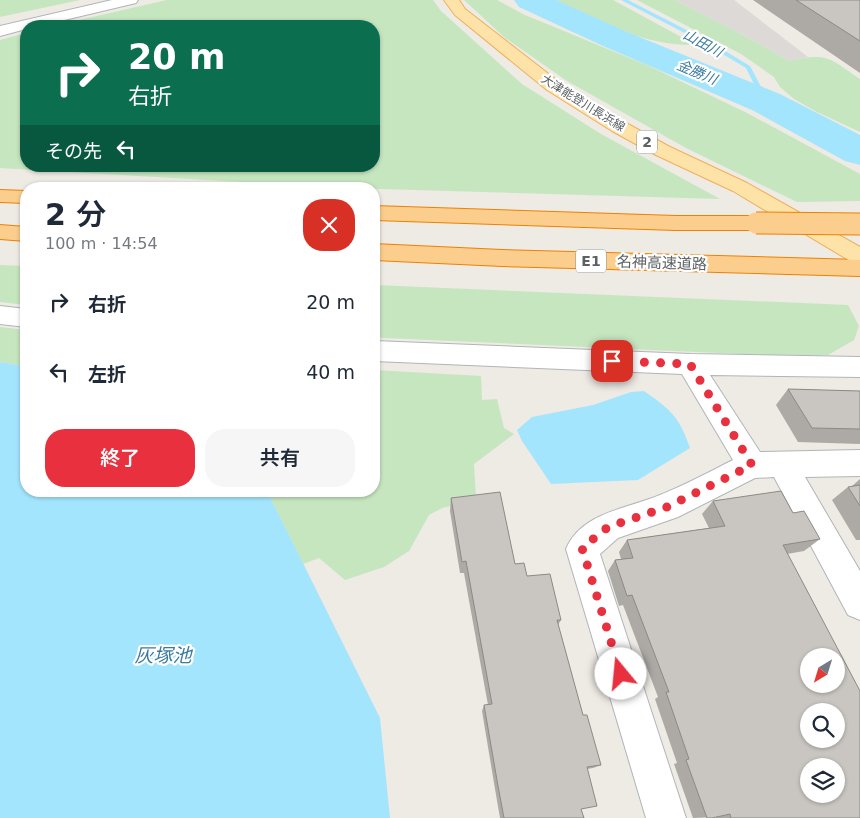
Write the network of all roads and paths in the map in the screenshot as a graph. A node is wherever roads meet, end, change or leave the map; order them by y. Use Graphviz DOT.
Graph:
graph roads {
  1 [pos="132,0"];
  2 [pos="452,0"];
  3 [pos="47,20"];
  4 [pos="20,26"];
  5 [pos="0,31"];
  6 [pos="0,196"];
  7 [pos="20,197"];
  8 [pos="380,213"];
  9 [pos="860,224"];
  10 [pos="0,232"];
  11 [pos="20,234"];
  12 [pos="380,252"];
  13 [pos="860,257"];
  14 [pos="860,268"];
  15 [pos="0,315"];
  16 [pos="20,317"];
  17 [pos="380,351"];
  18 [pos="690,364"];
  19 [pos="860,367"];
  20 [pos="860,463"];
  21 [pos="766,464"];
  22 [pos="860,603"];
  23 [pos="666,818"];
  1 -- 3 [label="street"];
  2 -- 13 [label="main road, 大津能登川長浜線 / 2"];
  4 -- 5 [label="street"];
  6 -- 7 [label="highway"];
  8 -- 9 [label="highway, bridge"];
  10 -- 11 [label="highway"];
  12 -- 14 [label="highway, 名神高速道路 / E1"];
  15 -- 16 [label="street"];
  17 -- 18 [label="street"];
  18 -- 19 [label="street"];
  18 -- 21 [label="street"];
  20 -- 21 [label="street"];
  21 -- 22 [label="street"];
  21 -- 23 [label="street"];
}
